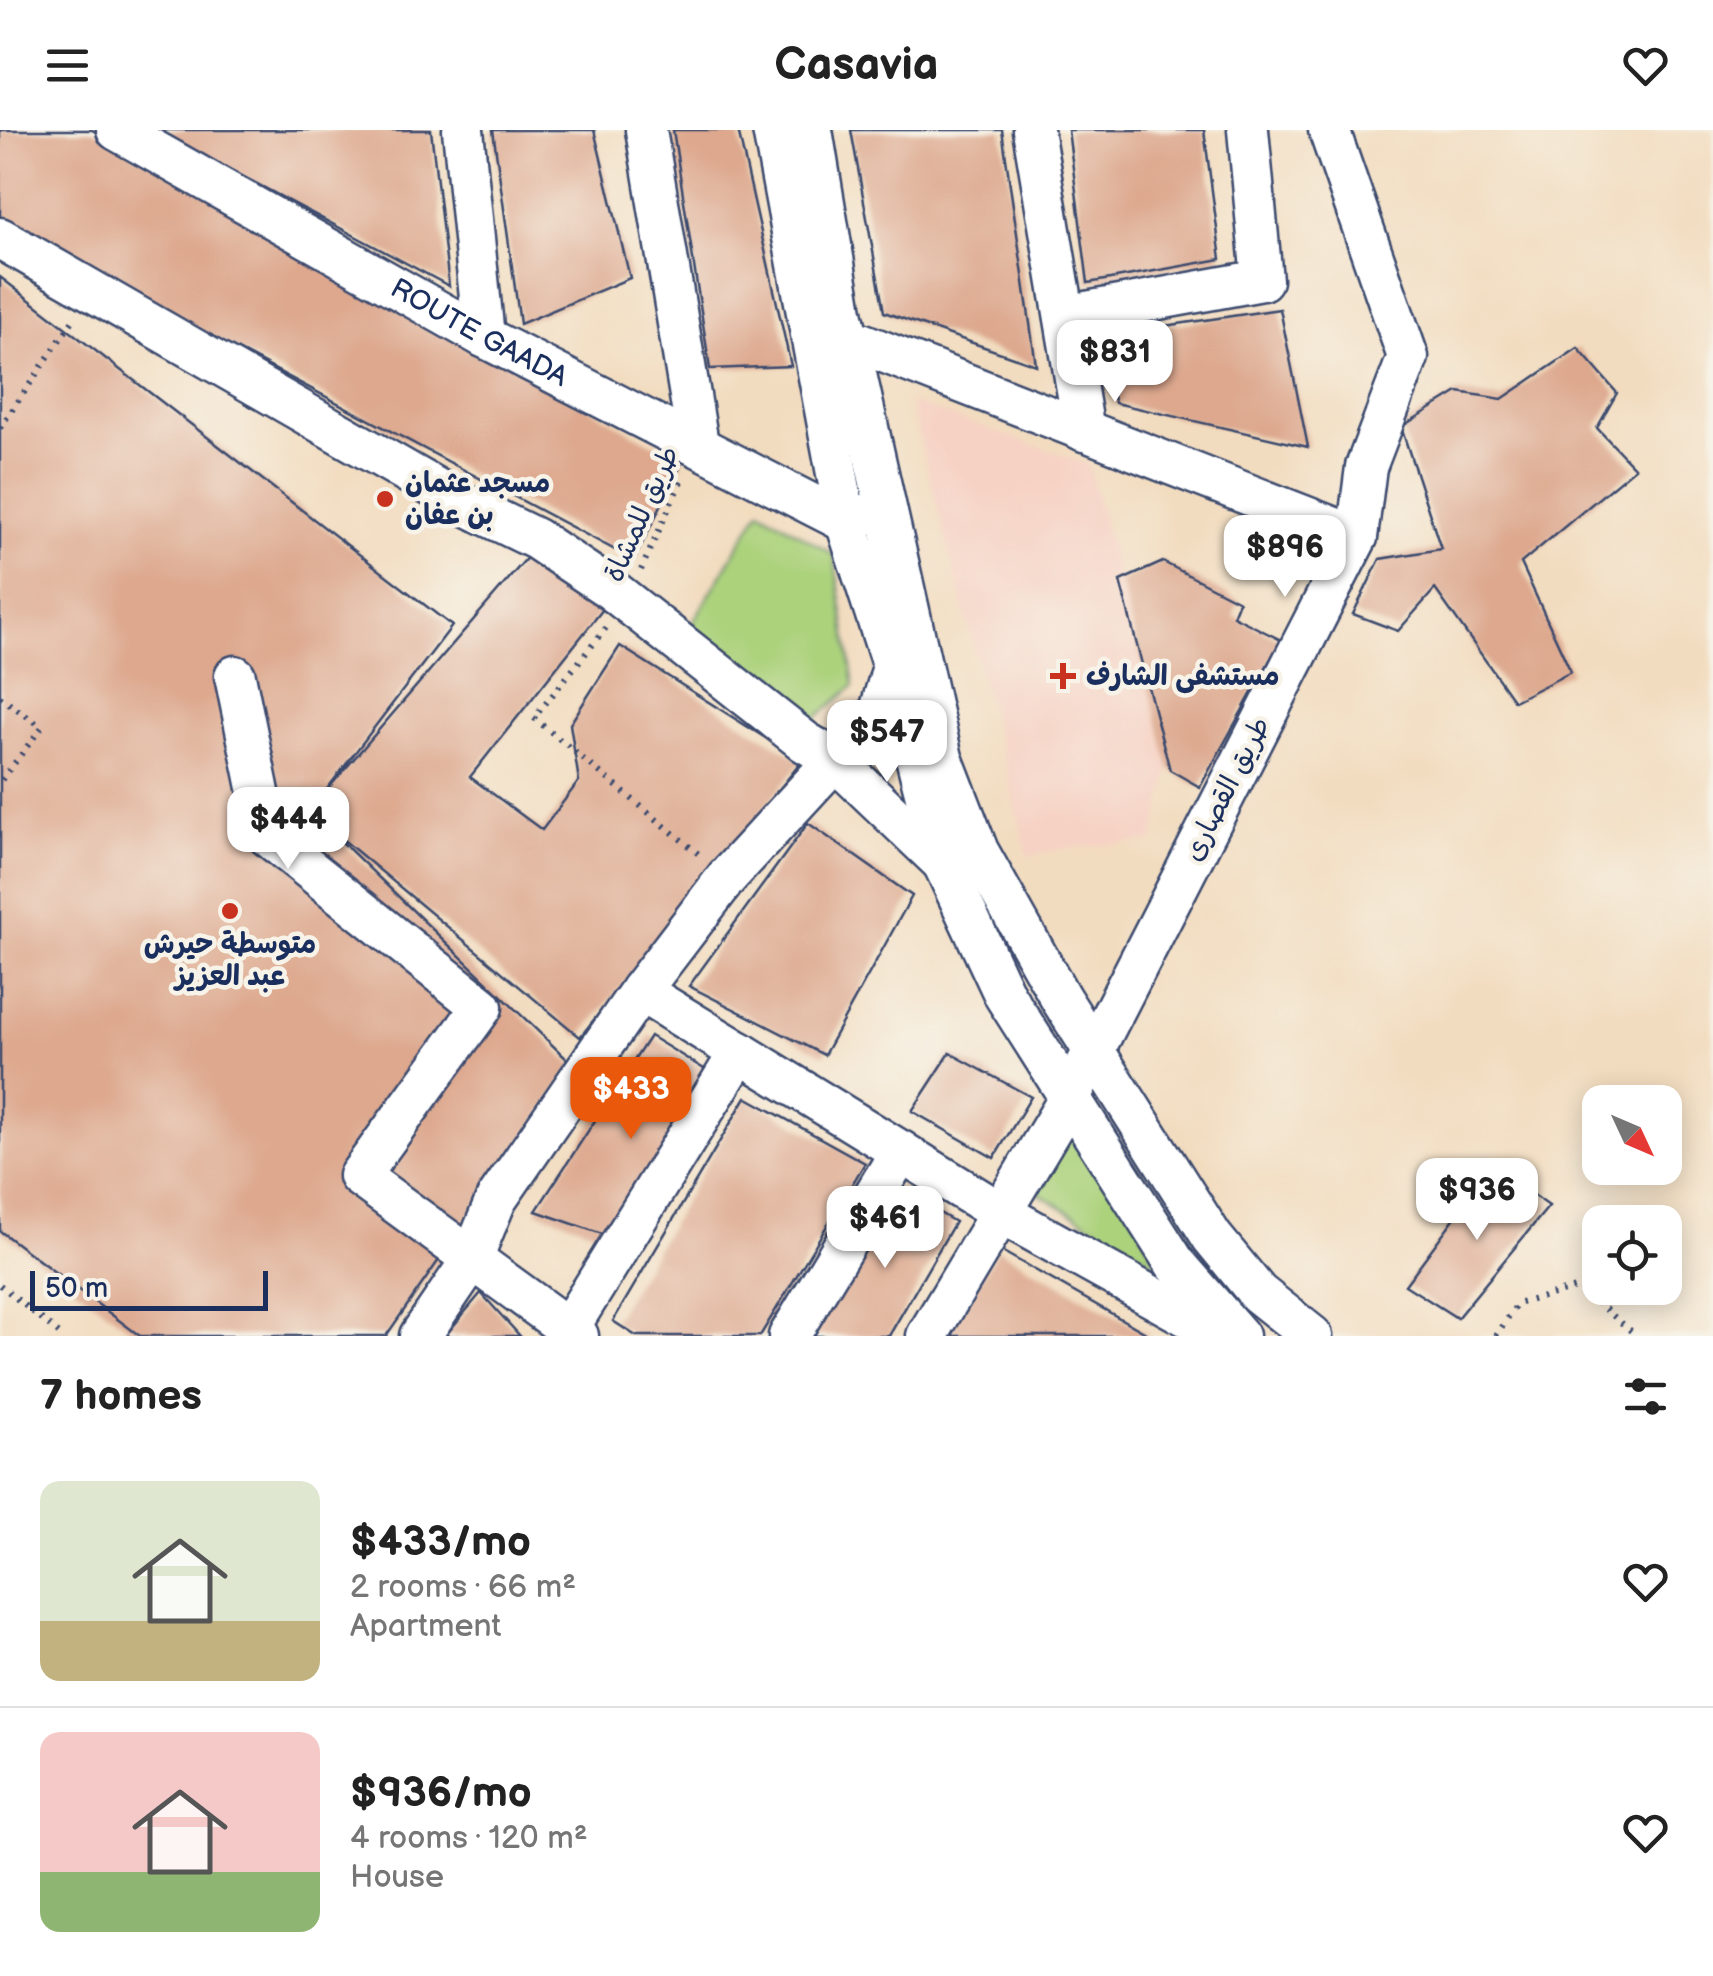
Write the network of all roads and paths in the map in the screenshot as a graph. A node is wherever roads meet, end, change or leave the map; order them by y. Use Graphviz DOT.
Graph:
graph roads {
  1 [pos="463,130"];
  2 [pos="646,130"];
  3 [pos="773,130"];
  4 [pos="812,130"];
  5 [pos="1033,130"];
  6 [pos="1248,130"];
  7 [pos="1329,130"];
  8 [pos="127,132"];
  9 [pos="0,238"];
  10 [pos="92,293"];
  11 [pos="1065,316"];
  12 [pos="484,337"];
  13 [pos="848,338"];
  14 [pos="0,428"];
  15 [pos="1084,430"];
  16 [pos="698,444"];
  17 [pos="886,506"];
  18 [pos="846,522"];
  19 [pos="1357,537"];
  20 [pos="627,602"];
  21 [pos="894,667"];
  22 [pos="235,676"];
  23 [pos="0,696"];
  24 [pos="834,759"];
  25 [pos="0,782"];
  26 [pos="938,784"];
  27 [pos="943,863"];
  28 [pos="727,877"];
  29 [pos="640,991"];
  30 [pos="1094,1049"];
  31 [pos="740,1052"];
  32 [pos="1070,1097"];
  33 [pos="902,1151"];
  34 [pos="1000,1212"];
  35 [pos="471,1261"];
  36 [pos="0,1285"];
  37 [pos="1301,1332"];
  38 [pos="573,1333"];
  39 [pos="1217,1334"];
  40 [pos="62,1336"];
  41 [pos="420,1336"];
  42 [pos="790,1336"];
  43 [pos="927,1336"];
  44 [pos="1496,1336"];
  45 [pos="1637,1336"];
  1 -- 12 [label="street"];
  2 -- 16 [label="street"];
  3 -- 18 [label="street"];
  4 -- 13 [label="street"];
  5 -- 11 [label="street"];
  6 -- 11 [label="street"];
  7 -- 19 [label="street, طريق القصارى"];
  8 -- 12 [label="street, ROUTE GAADA"];
  9 -- 10 [label="street"];
  10 -- 14 [label="path"];
  10 -- 20 [label="street"];
  11 -- 15 [label="street"];
  12 -- 16 [label="street, ROUTE GAADA"];
  13 -- 15 [label="street"];
  13 -- 17 [label="street"];
  15 -- 19 [label="street"];
  16 -- 18 [label="street, ROUTE GAADA"];
  16 -- 20 [label="path, طريق للمشاة"];
  17 -- 18 [label="street"];
  17 -- 26 [label="street"];
  18 -- 21 [label="street"];
  19 -- 30 [label="street, طريق القصارى"];
  20 -- 24 [label="street"];
  20 -- 28 [label="path, طريق للمشاة"];
  21 -- 24 [label="street"];
  21 -- 26 [label="street"];
  22 -- 35 [label="street"];
  23 -- 25 [label="path"];
  24 -- 27 [label="street"];
  24 -- 28 [label="street"];
  26 -- 27 [label="street"];
  26 -- 30 [label="street"];
  27 -- 32 [label="street"];
  28 -- 29 [label="street"];
  29 -- 31 [label="street"];
  29 -- 35 [label="street"];
  30 -- 32 [label="street, طريق القصارى"];
  30 -- 37 [label="street"];
  31 -- 33 [label="street"];
  31 -- 38 [label="street"];
  32 -- 34 [label="street, طريق القصارى"];
  32 -- 39 [label="street"];
  33 -- 34 [label="street"];
  33 -- 42 [label="street"];
  34 -- 39 [label="street"];
  34 -- 43 [label="street, طريق القصارى"];
  35 -- 38 [label="street"];
  35 -- 41 [label="street"];
  36 -- 40 [label="path"];
  44 -- 45 [label="path"];
}
